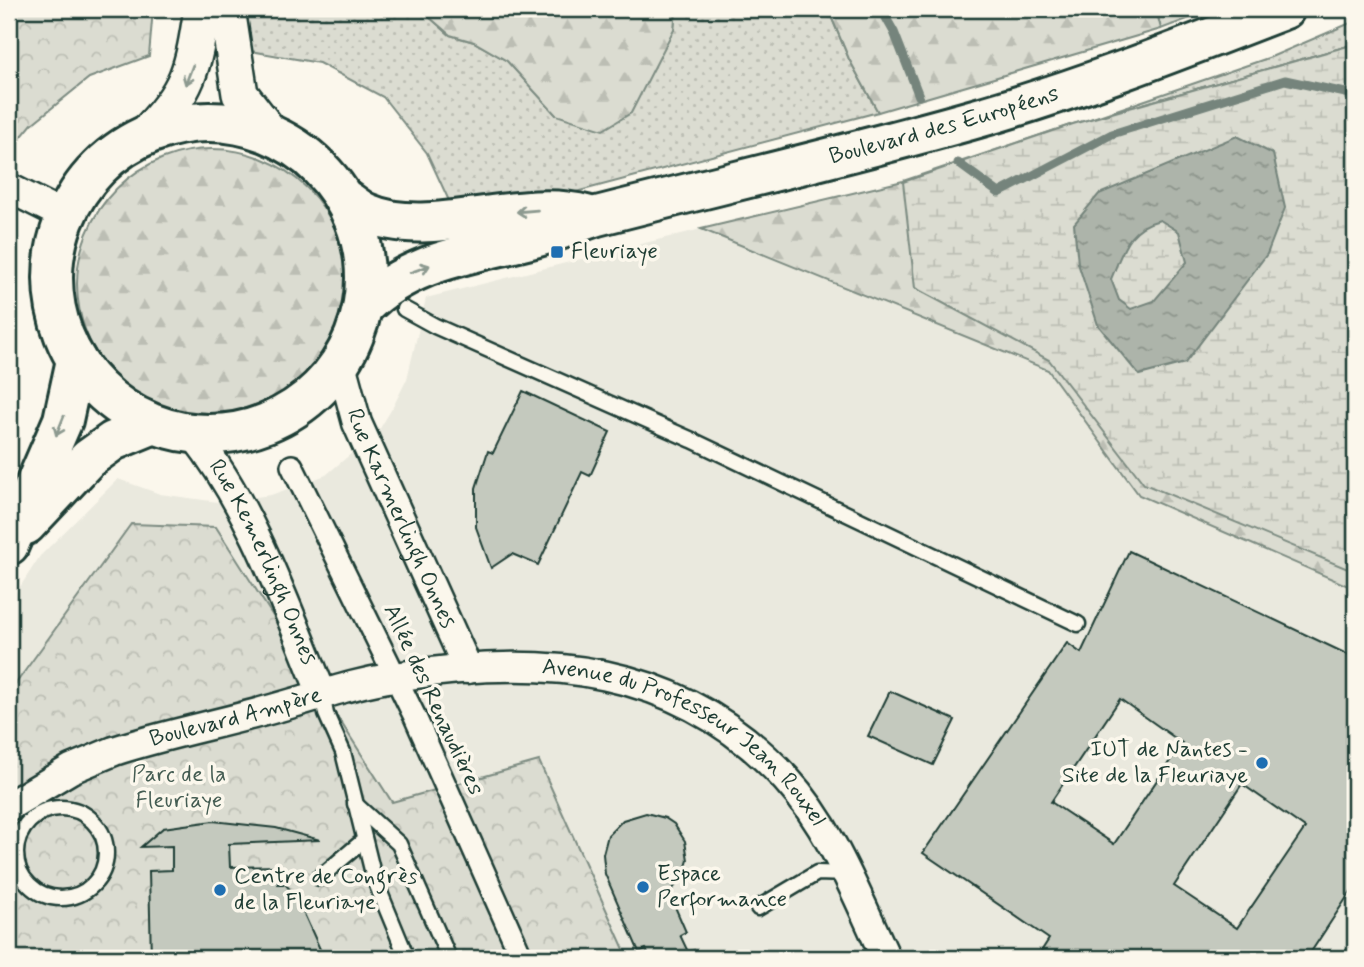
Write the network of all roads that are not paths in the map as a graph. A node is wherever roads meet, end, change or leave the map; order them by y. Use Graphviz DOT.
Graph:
graph roads {
  1 [pos="202,9"];
  2 [pos="228,9"];
  3 [pos="1285,9"];
  4 [pos="271,134"];
  5 [pos="145,135"];
  6 [pos="9,187"];
  7 [pos="345,199"];
  8 [pos="65,216"];
  9 [pos="594,217"];
  10 [pos="364,306"];
  11 [pos="404,309"];
  12 [pos="76,360"];
  13 [pos="341,364"];
  14 [pos="152,425"];
  15 [pos="194,435"];
  16 [pos="292,466"];
  17 [pos="10,542"];
  18 [pos="1078,624"];
  19 [pos="468,669"];
  20 [pos="393,677"];
  21 [pos="322,694"];
  22 [pos="26,803"];
  23 [pos="355,804"];
  24 [pos="363,841"];
  25 [pos="848,874"];
  26 [pos="319,878"];
  27 [pos="758,908"];
  28 [pos="407,958"];
  29 [pos="449,958"];
  30 [pos="522,958"];
  31 [pos="886,958"];
  1 -- 5 [label="street, one-way"];
  2 -- 4 [label="street"];
  3 -- 9 [label="main road, Boulevard des Européens"];
  4 -- 5 [label="main road"];
  4 -- 7 [label="main road"];
  5 -- 8 [label="main road"];
  6 -- 8 [label="street"];
  9 -- 7 [label="main road, one-way"];
  7 -- 10 [label="main road"];
  8 -- 12 [label="main road"];
  10 -- 9 [label="main road, Boulevard des Européens, one-way"];
  10 -- 13 [label="main road"];
  11 -- 18 [label="lane"];
  12 -- 14 [label="main road"];
  12 -- 17 [label="main road, one-way"];
  13 -- 15 [label="main road"];
  13 -- 19 [label="street, Rue Karmerlingh Onnes"];
  14 -- 15 [label="main road"];
  14 -- 17 [label="main road"];
  15 -- 21 [label="street, Rue Kemerlingh Onnes"];
  16 -- 20 [label="street, Allée des Renaudières"];
  19 -- 20 [label="street, Avenue du Professeur Jean Rouxel"];
  19 -- 25 [label="street, Avenue du Professeur Jean Rouxel"];
  20 -- 21 [label="street, Boulevard Ampère"];
  20 -- 30 [label="street, Allée des Renaudières"];
  21 -- 22 [label="street, Boulevard Ampère"];
  21 -- 23 [label="lane"];
  22 -- 22 [label="lane"];
  23 -- 24 [label="lane"];
  23 -- 29 [label="lane"];
  24 -- 26 [label="lane"];
  24 -- 28 [label="lane"];
  25 -- 27 [label="lane"];
  25 -- 31 [label="street, Avenue du Professeur Jean Rouxel"];
}
